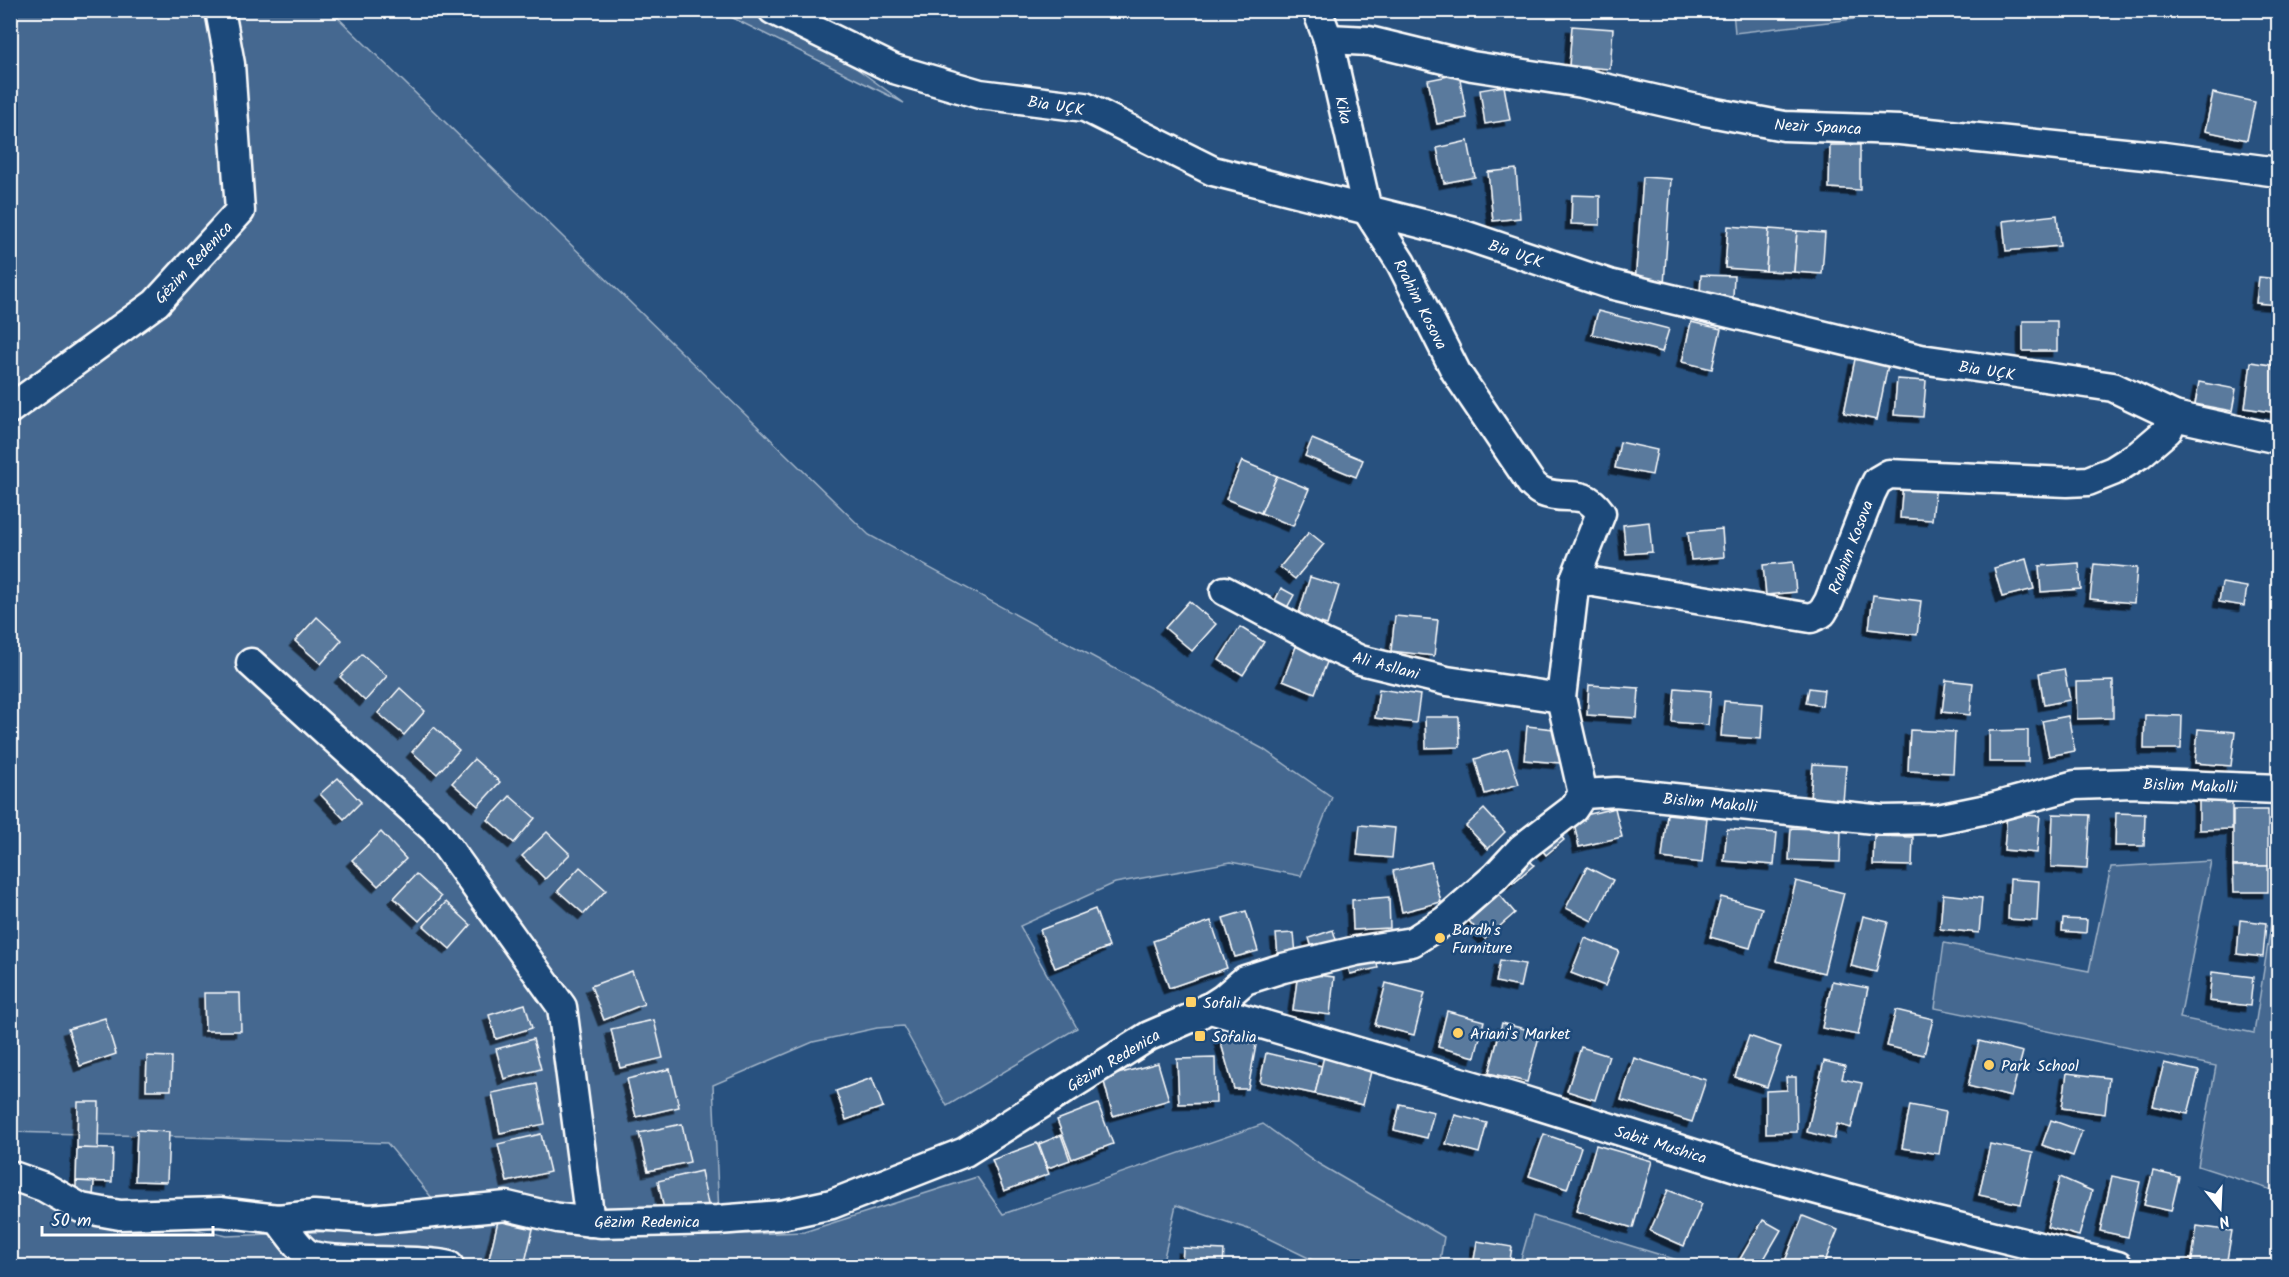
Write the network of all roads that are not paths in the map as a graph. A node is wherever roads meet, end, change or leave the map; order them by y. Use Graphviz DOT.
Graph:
graph roads {
  1 [pos="220,10"];
  2 [pos="773,10"];
  3 [pos="1317,10"];
  4 [pos="1328,39"];
  5 [pos="2278,172"];
  6 [pos="1367,210"];
  7 [pos="10,409"];
  8 [pos="2174,416"];
  9 [pos="2278,439"];
  10 [pos="1575,579"];
  11 [pos="1225,591"];
  12 [pos="251,663"];
  13 [pos="1561,698"];
  14 [pos="2278,789"];
  15 [pos="1584,794"];
  16 [pos="1206,1008"];
  17 [pos="10,1175"];
  18 [pos="278,1219"];
  19 [pos="590,1222"];
  20 [pos="449,1266"];
  21 [pos="2118,1266"];
  1 -- 7 [label="street, Gëzim Redenica"];
  2 -- 6 [label="street, Bia UÇK"];
  3 -- 4 [label="street, Kika"];
  4 -- 5 [label="street, Nezir Spanca"];
  4 -- 6 [label="street, Kika"];
  6 -- 8 [label="street, Bia UÇK"];
  6 -- 10 [label="street, Rrahim Kosova"];
  8 -- 9 [label="street, Bia UÇK"];
  8 -- 10 [label="street, Rrahim Kosova"];
  10 -- 13 [label="street, Rrahim Kosova"];
  11 -- 13 [label="street, Ali Asllani"];
  12 -- 19 [label="street"];
  13 -- 15 [label="street, Rrahim Kosova"];
  14 -- 15 [label="street, Bislim Makolli"];
  15 -- 16 [label="street"];
  16 -- 19 [label="street, Gëzim Redenica"];
  16 -- 21 [label="street, Sabit Mushica"];
  17 -- 18 [label="street, Gëzim Redenica"];
  18 -- 19 [label="street, Gëzim Redenica"];
  18 -- 20 [label="street"];
}
